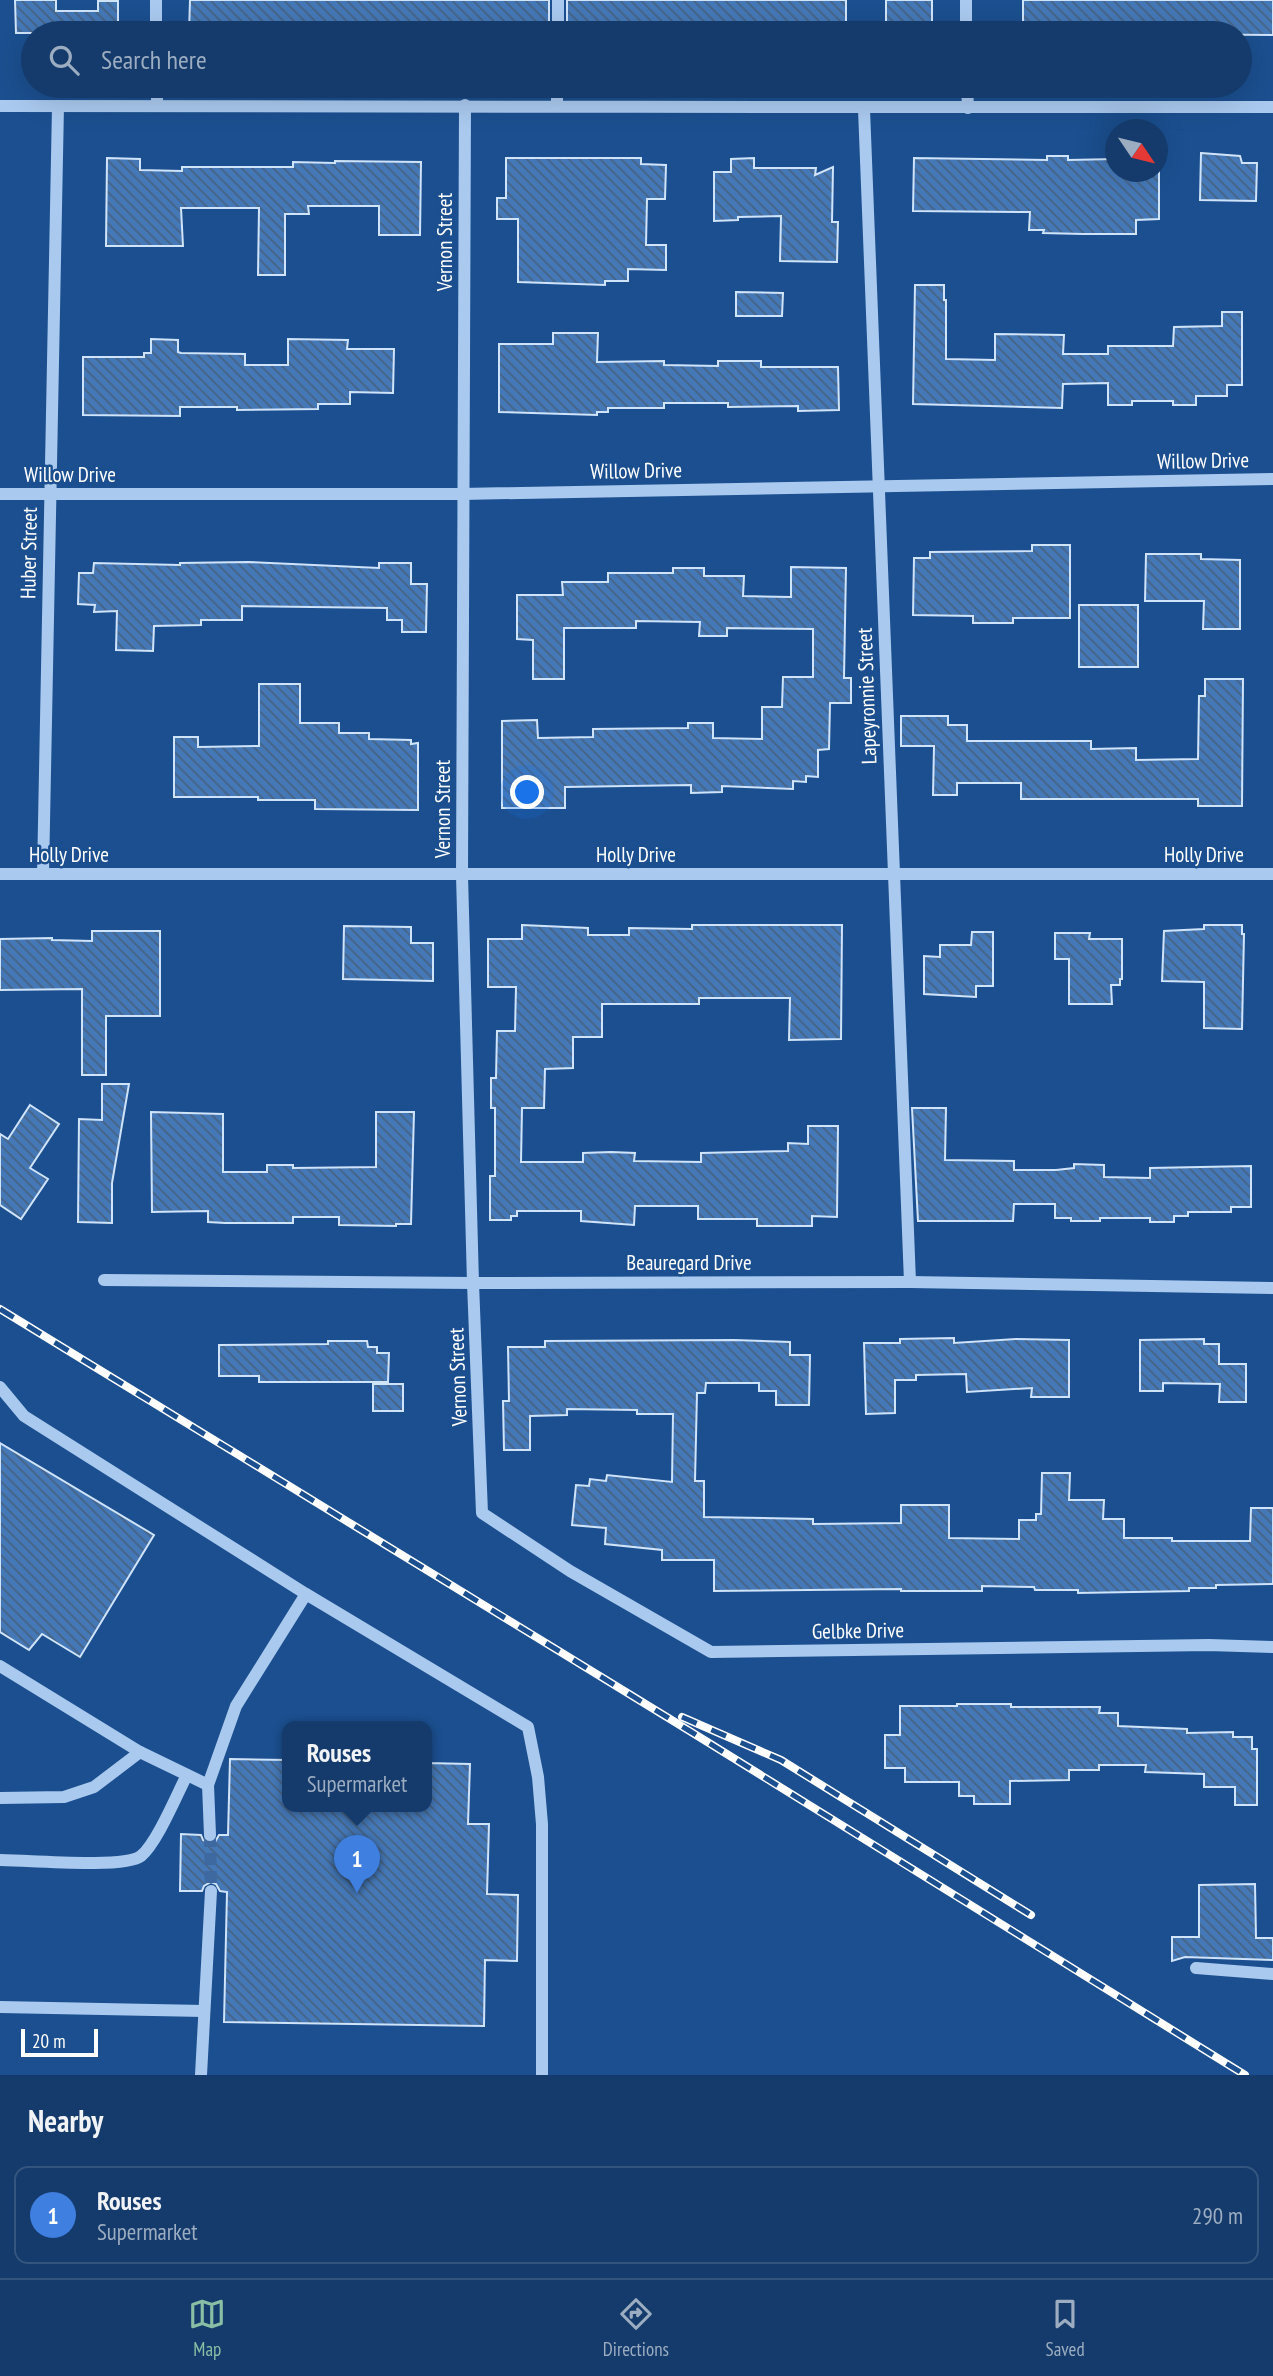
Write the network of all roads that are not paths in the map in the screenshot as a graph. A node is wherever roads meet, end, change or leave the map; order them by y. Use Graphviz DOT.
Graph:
graph roads {
  1 [pos="156,0"];
  2 [pos="558,0"];
  3 [pos="966,0"];
  4 [pos="156,21"];
  5 [pos="558,21"];
  6 [pos="967,21"];
  7 [pos="157,98"];
  8 [pos="556,98"];
  9 [pos="968,98"];
  10 [pos="465,105"];
  11 [pos="0,106"];
  12 [pos="58,106"];
  13 [pos="157,106"];
  14 [pos="556,106"];
  15 [pos="1273,107"];
  16 [pos="968,108"];
  17 [pos="864,109"];
  18 [pos="1273,479"];
  19 [pos="877,485"];
  20 [pos="0,494"];
  21 [pos="49,494"];
  22 [pos="462,494"];
  23 [pos="894,873"];
  24 [pos="0,874"];
  25 [pos="43,874"];
  26 [pos="462,874"];
  27 [pos="1273,874"];
  28 [pos="104,1280"];
  29 [pos="910,1282"];
  30 [pos="473,1283"];
  31 [pos="1273,1288"];
  32 [pos="0,1387"];
  33 [pos="482,1513"];
  34 [pos="306,1594"];
  35 [pos="1273,1647"];
  36 [pos="0,1666"];
  37 [pos="140,1752"];
  38 [pos="187,1775"];
  39 [pos="208,1785"];
  40 [pos="0,1798"];
  41 [pos="211,1835"];
  42 [pos="0,1860"];
  43 [pos="211,1891"];
  44 [pos="1196,1968"];
  45 [pos="1273,1974"];
  46 [pos="0,2007"];
  47 [pos="204,2011"];
  48 [pos="201,2075"];
  49 [pos="542,2075"];
  1 -- 4 [label="street"];
  2 -- 5 [label="street"];
  3 -- 6 [label="street"];
  7 -- 13 [label="street"];
  8 -- 14 [label="street"];
  9 -- 16 [label="street"];
  10 -- 13 [label="street"];
  10 -- 14 [label="street"];
  10 -- 22 [label="street, Vernon Street"];
  11 -- 12 [label="street"];
  12 -- 13 [label="street"];
  12 -- 21 [label="street, Huber Street"];
  14 -- 17 [label="street"];
  15 -- 16 [label="street"];
  16 -- 17 [label="street"];
  17 -- 19 [label="street, Lapeyronnie Street"];
  18 -- 19 [label="street, Willow Drive"];
  19 -- 22 [label="street, Willow Drive"];
  19 -- 23 [label="street, Lapeyronnie Street"];
  20 -- 21 [label="street, Willow Drive"];
  21 -- 22 [label="street, Willow Drive"];
  21 -- 25 [label="street, Huber Street"];
  22 -- 26 [label="street, Vernon Street"];
  23 -- 26 [label="street, Holly Drive"];
  23 -- 27 [label="street, Holly Drive"];
  23 -- 29 [label="street, Lapeyronnie Street"];
  24 -- 25 [label="street, Holly Drive"];
  25 -- 26 [label="street, Holly Drive"];
  26 -- 30 [label="street, Vernon Street"];
  28 -- 30 [label="street, Beauregard Drive"];
  29 -- 30 [label="street, Beauregard Drive"];
  29 -- 31 [label="street, Beauregard Drive"];
  30 -- 33 [label="street, Vernon Street"];
  32 -- 34 [label="street"];
  33 -- 35 [label="street, Gelbke Drive"];
  34 -- 39 [label="street"];
  34 -- 49 [label="street"];
  36 -- 37 [label="street"];
  37 -- 38 [label="street"];
  37 -- 40 [label="street"];
  38 -- 39 [label="street"];
  38 -- 42 [label="street"];
  39 -- 41 [label="street"];
  43 -- 47 [label="street"];
  44 -- 45 [label="street"];
  46 -- 47 [label="street"];
  47 -- 48 [label="street"];
}
